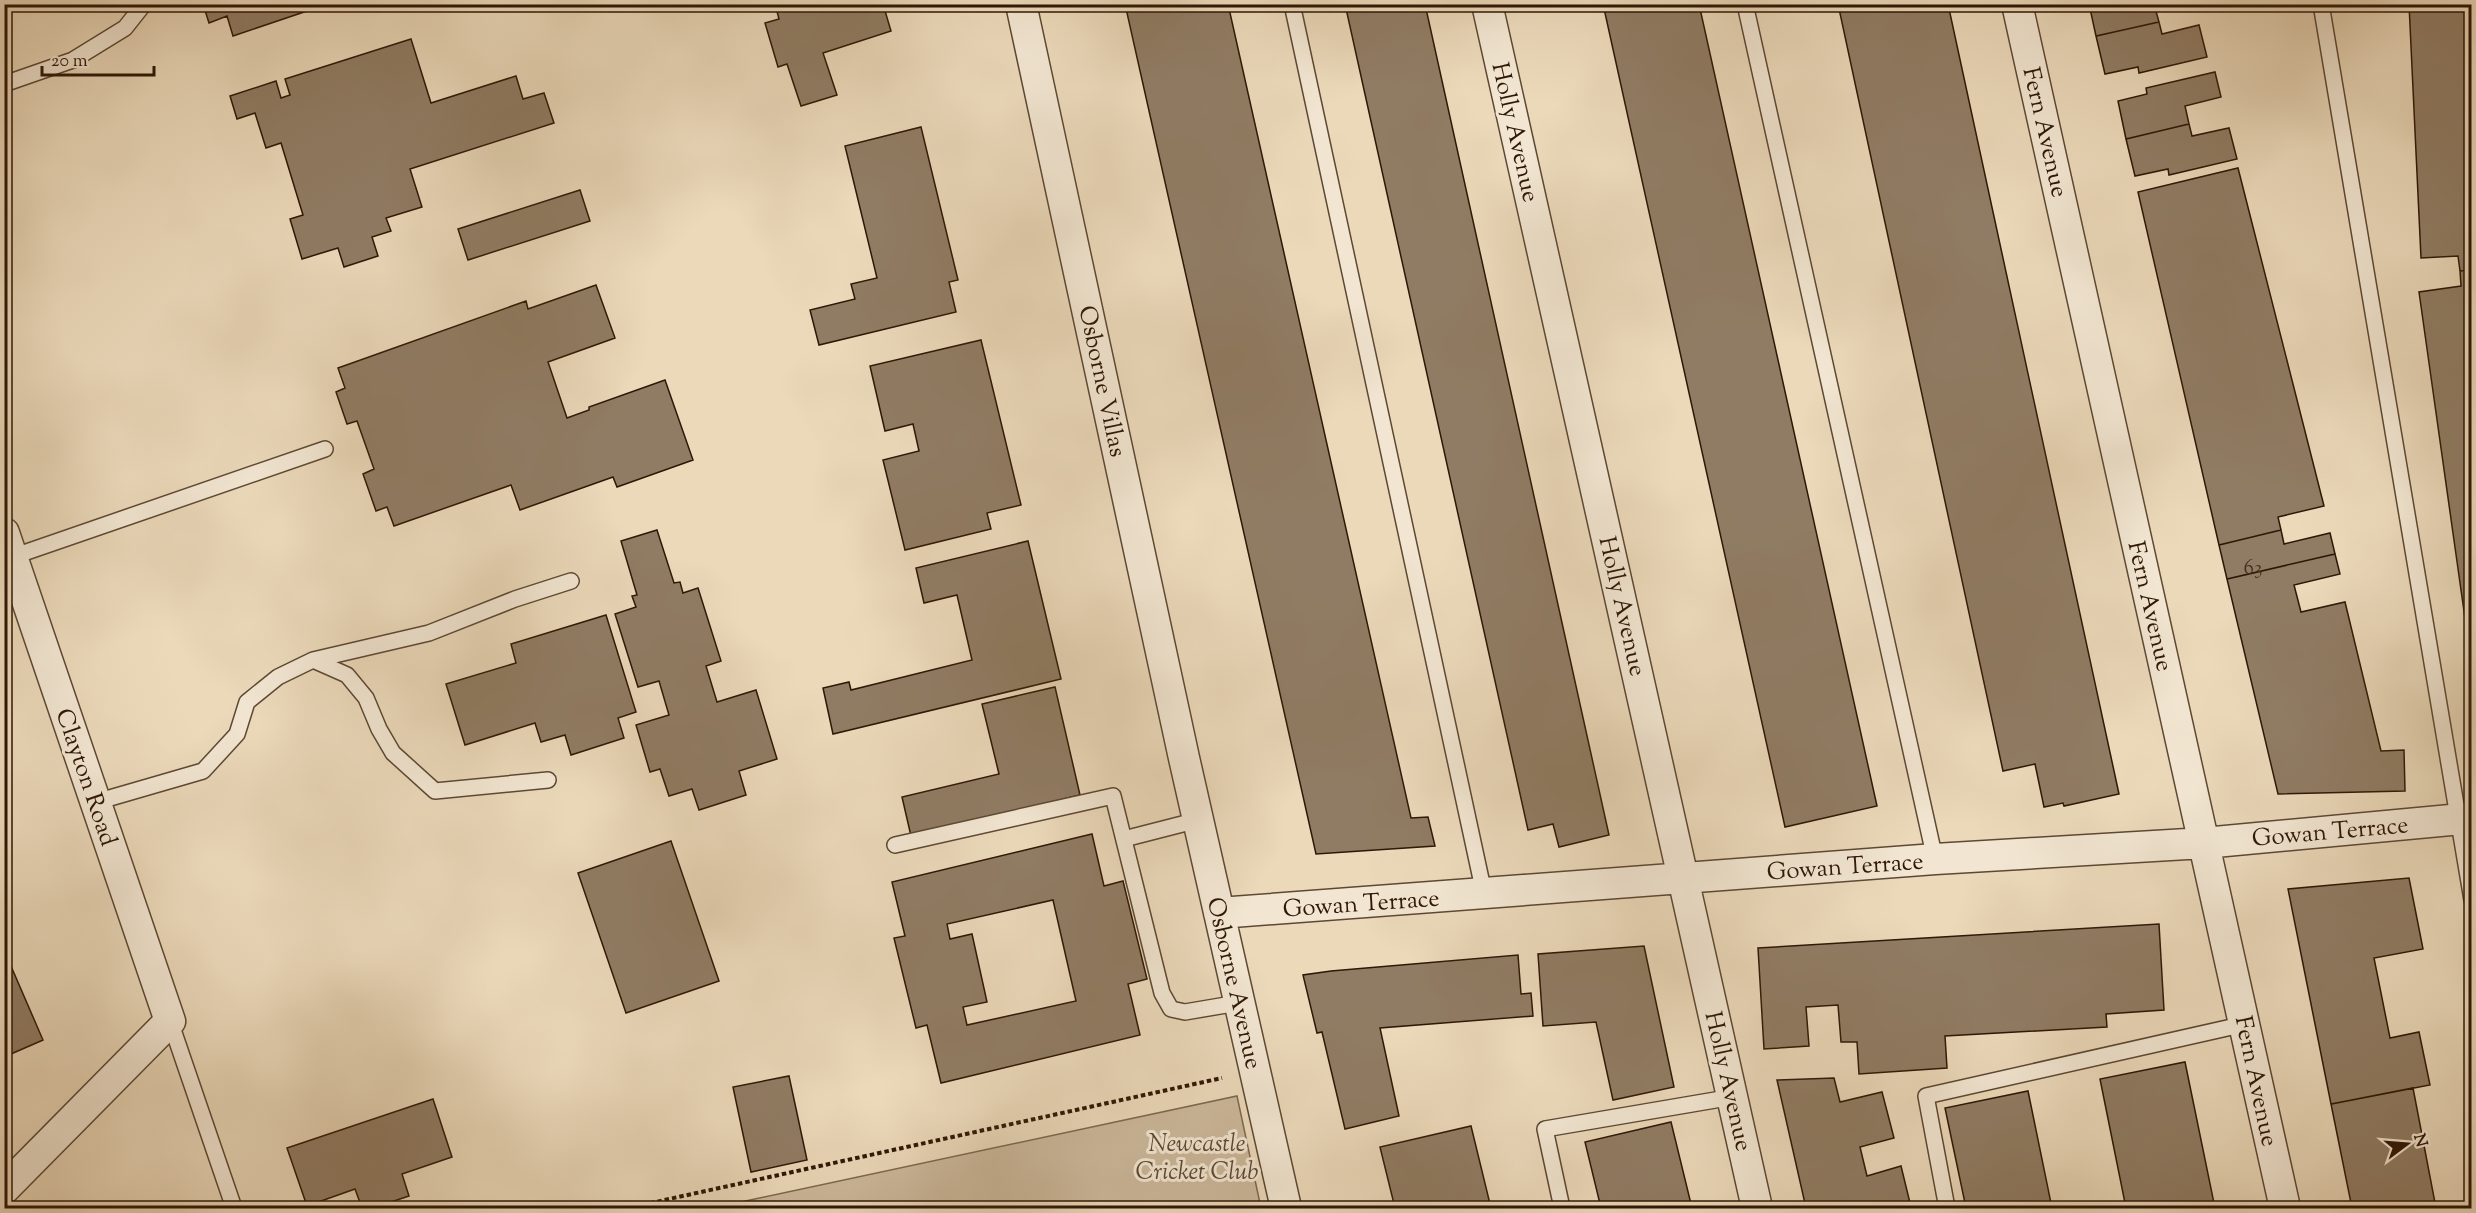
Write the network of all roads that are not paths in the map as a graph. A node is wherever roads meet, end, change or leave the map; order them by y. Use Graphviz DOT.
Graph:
graph roads {
  1 [pos="144,4"];
  2 [pos="1021,4"];
  3 [pos="1292,4"];
  4 [pos="1487,4"];
  5 [pos="1745,4"];
  6 [pos="2018,4"];
  7 [pos="2321,4"];
  8 [pos="4,84"];
  9 [pos="325,449"];
  10 [pos="8,545"];
  11 [pos="571,581"];
  12 [pos="313,660"];
  13 [pos="1184,758"];
  14 [pos="548,780"];
  15 [pos="96,802"];
  16 [pos="2465,819"];
  17 [pos="1198,820"];
  18 [pos="1124,839"];
  19 [pos="2204,843"];
  20 [pos="895,845"];
  21 [pos="1935,859"];
  22 [pos="1684,878"];
  23 [pos="1484,893"];
  24 [pos="2472,900"];
  25 [pos="1219,913"];
  26 [pos="1238,1003"];
  27 [pos="170,1022"];
  28 [pos="2245,1024"];
  29 [pos="1733,1097"];
  30 [pos="5,1186"];
  31 [pos="234,1209"];
  32 [pos="1286,1209"];
  33 [pos="1562,1209"];
  34 [pos="1757,1209"];
  35 [pos="1947,1209"];
  36 [pos="2285,1209"];
  1 -- 8 [label="lane"];
  2 -- 13 [label="street, Osborne Villas"];
  3 -- 23 [label="lane"];
  4 -- 22 [label="street, Holly Avenue"];
  5 -- 21 [label="lane"];
  6 -- 19 [label="street, Fern Avenue"];
  7 -- 16 [label="lane"];
  9 -- 10 [label="lane"];
  10 -- 15 [label="street, Clayton Road"];
  11 -- 12 [label="lane"];
  12 -- 14 [label="lane"];
  12 -- 15 [label="lane"];
  13 -- 17 [label="street, Osborne Avenue"];
  15 -- 27 [label="street, Clayton Road"];
  16 -- 19 [label="street, Gowan Terrace"];
  16 -- 24 [label="lane"];
  17 -- 18 [label="lane"];
  17 -- 25 [label="street, Osborne Avenue"];
  18 -- 20 [label="lane"];
  18 -- 26 [label="lane"];
  19 -- 21 [label="street, Gowan Terrace"];
  19 -- 28 [label="street, Fern Avenue"];
  21 -- 22 [label="street, Gowan Terrace"];
  22 -- 23 [label="street, Gowan Terrace"];
  22 -- 29 [label="street, Holly Avenue"];
  23 -- 25 [label="street, Gowan Terrace"];
  25 -- 26 [label="street, Osborne Avenue"];
  26 -- 32 [label="street, Osborne Avenue"];
  27 -- 30 [label="street"];
  27 -- 31 [label="lane"];
  28 -- 35 [label="lane"];
  28 -- 36 [label="street, Fern Avenue"];
  29 -- 33 [label="lane"];
  29 -- 34 [label="street, Holly Avenue"];
}
